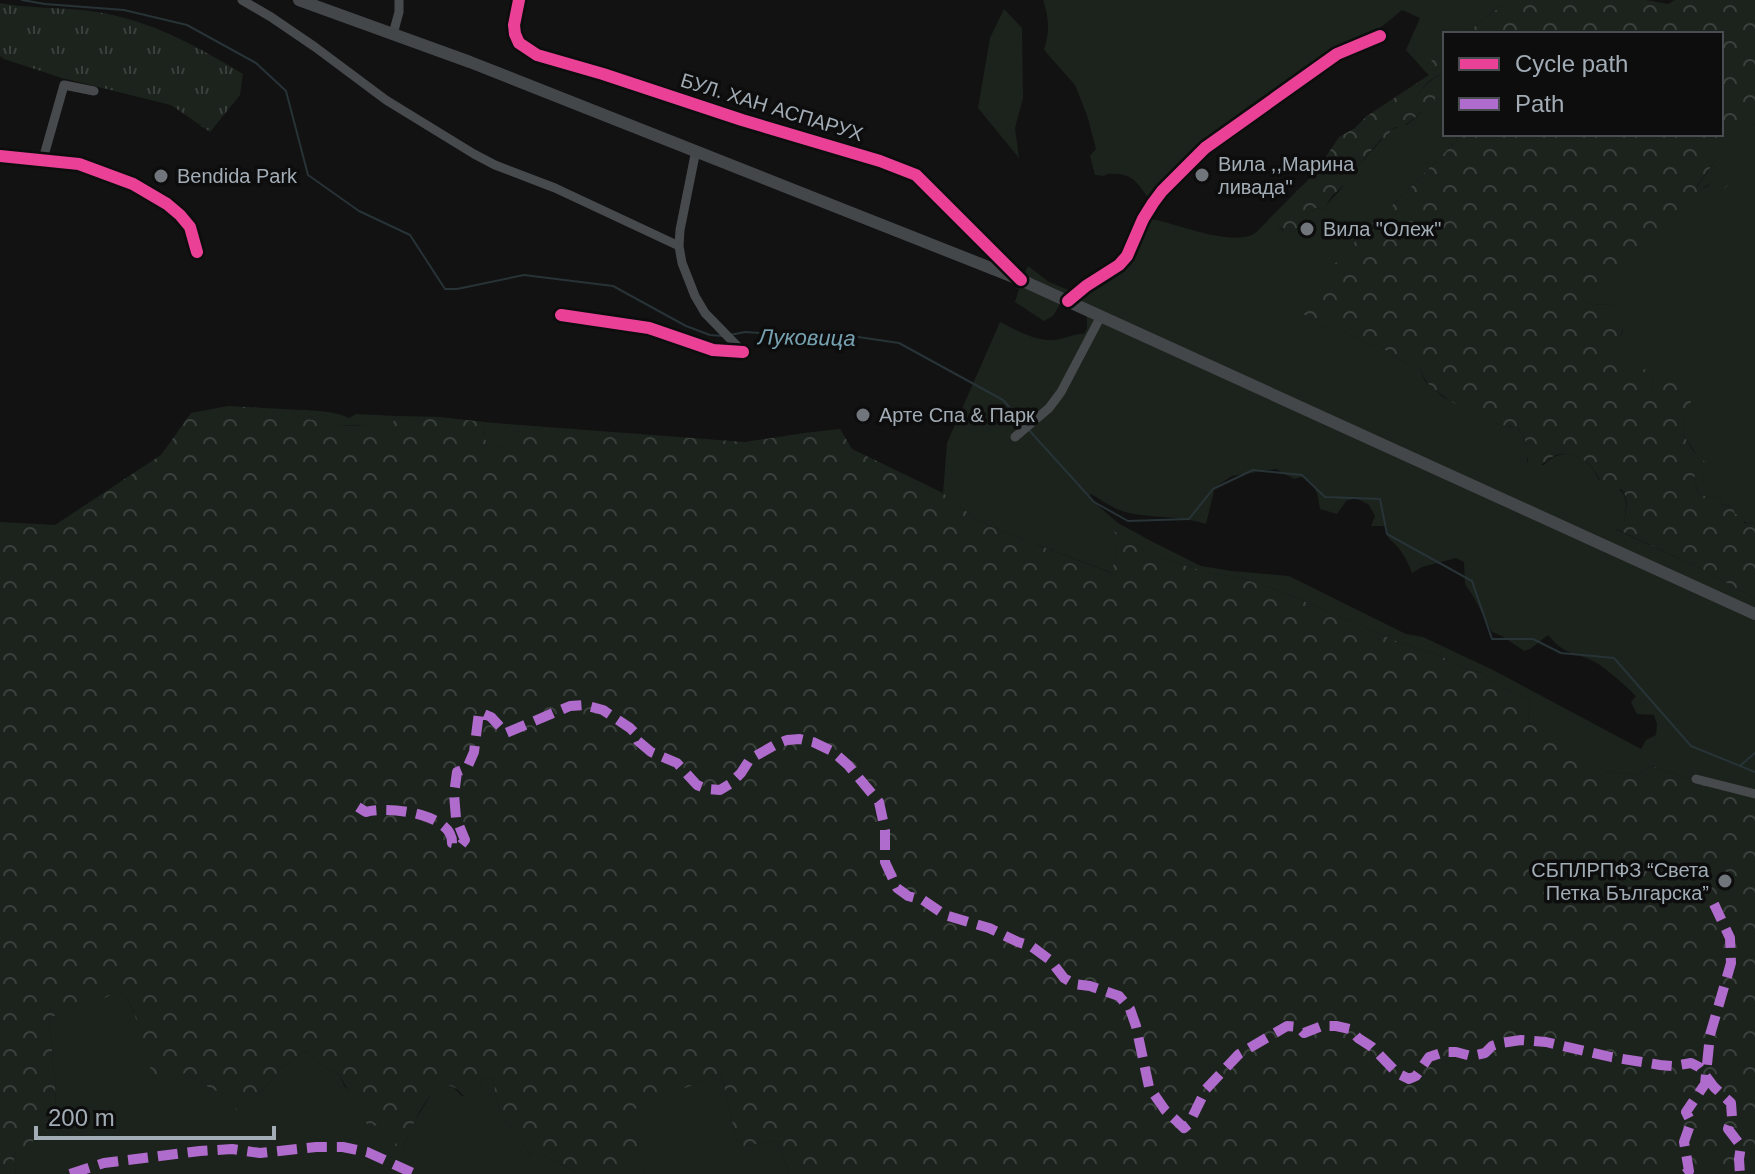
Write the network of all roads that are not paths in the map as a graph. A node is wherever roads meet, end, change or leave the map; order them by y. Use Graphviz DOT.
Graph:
graph roads {
  1 [pos="242,0"];
  2 [pos="299,0"];
  3 [pos="399,0"];
  4 [pos="519,0"];
  5 [pos="393,34"];
  6 [pos="1380,36"];
  7 [pos="94,91"];
  8 [pos="696,150"];
  9 [pos="0,156"];
  10 [pos="43,159"];
  11 [pos="679,246"];
  12 [pos="197,252"];
  13 [pos="1021,280"];
  14 [pos="1068,301"];
  15 [pos="561,315"];
  16 [pos="1101,316"];
  17 [pos="1018,434"];
  18 [pos="1755,614"];
  19 [pos="1696,779"];
  20 [pos="1755,794"];
  1 -- 11 [label="street"];
  2 -- 5 [label="main road"];
  3 -- 5 [label="street"];
  4 -- 13 [label="street, БУЛ. ХАН АСПАРУХ"];
  5 -- 8 [label="main road"];
  6 -- 14 [label="street"];
  7 -- 10 [label="street"];
  8 -- 11 [label="street"];
  8 -- 13 [label="main road"];
  9 -- 10 [label="street"];
  10 -- 12 [label="street"];
  11 -- 15 [label="street"];
  13 -- 14 [label="main road"];
  14 -- 16 [label="main road"];
  16 -- 17 [label="street"];
  16 -- 18 [label="main road"];
  19 -- 20 [label="street"];
}
